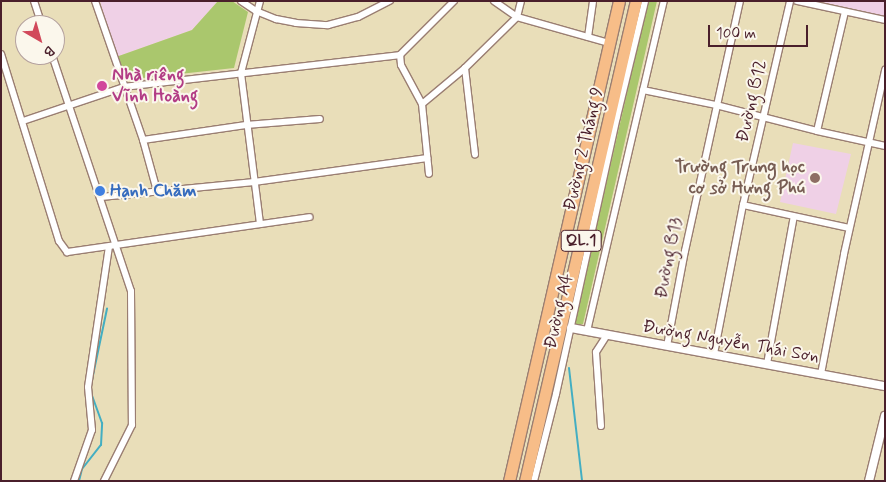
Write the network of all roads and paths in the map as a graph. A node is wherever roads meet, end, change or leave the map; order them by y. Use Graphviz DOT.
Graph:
graph roads {
  1 [pos="34,1"];
  2 [pos="95,1"];
  3 [pos="241,1"];
  4 [pos="260,1"];
  5 [pos="390,1"];
  6 [pos="454,1"];
  7 [pos="494,1"];
  8 [pos="521,1"];
  9 [pos="593,1"];
  10 [pos="619,1"];
  11 [pos="636,1"];
  12 [pos="645,1"];
  13 [pos="664,1"];
  14 [pos="740,1"];
  15 [pos="790,1"];
  16 [pos="797,1"];
  17 [pos="256,11"];
  18 [pos="845,12"];
  19 [pos="39,15"];
  20 [pos="517,18"];
  21 [pos="885,20"];
  22 [pos="588,37"];
  23 [pos="609,43"];
  24 [pos="1,54"];
  25 [pos="400,55"];
  26 [pos="55,65"];
  27 [pos="465,68"];
  28 [pos="885,70"];
  29 [pos="241,74"];
  30 [pos="124,87"];
  31 [pos="643,90"];
  32 [pos="422,104"];
  33 [pos="69,105"];
  34 [pos="716,105"];
  35 [pos="764,117"];
  36 [pos="320,119"];
  37 [pos="23,121"];
  38 [pos="246,126"];
  39 [pos="817,132"];
  40 [pos="143,140"];
  41 [pos="868,142"];
  42 [pos="885,146"];
  43 [pos="475,154"];
  44 [pos="428,158"];
  45 [pos="429,174"];
  46 [pos="254,182"];
  47 [pos="157,190"];
  48 [pos="101,197"];
  49 [pos="743,205"];
  50 [pos="794,216"];
  51 [pos="309,217"];
  52 [pos="260,224"];
  53 [pos="849,228"];
  54 [pos="112,246"];
  55 [pos="571,328"];
  56 [pos="587,331"];
  57 [pos="607,335"];
  58 [pos="667,346"];
  59 [pos="714,354"];
  60 [pos="767,364"];
  61 [pos="821,374"];
  62 [pos="885,386"];
  63 [pos="885,416"];
  64 [pos="601,426"];
  65 [pos="74,481"];
  66 [pos="104,481"];
  67 [pos="509,481"];
  68 [pos="525,481"];
  69 [pos="534,481"];
  70 [pos="869,481"];
  1 -- 19 [label="street"];
  2 -- 30 [label="street"];
  3 -- 17 [label="street"];
  4 -- 17 [label="street"];
  5 -- 17 [label="street"];
  6 -- 25 [label="street"];
  7 -- 20 [label="street"];
  8 -- 20 [label="street"];
  9 -- 22 [label="street"];
  10 -- 23 [label="highway, Đường 2 Tháng 9 / QL.1"];
  11 -- 68 [label="highway, Đường 2 Tháng 9 / QL.1"];
  12 -- 55 [label="street, Đường A4"];
  13 -- 31 [label="street"];
  14 -- 34 [label="street, Đường B13"];
  15 -- 35 [label="street, Đường B12"];
  16 -- 18 [label="street"];
  17 -- 29 [label="street"];
  18 -- 21 [label="street"];
  18 -- 39 [label="street"];
  20 -- 22 [label="street"];
  20 -- 27 [label="street"];
  22 -- 23 [label="street"];
  23 -- 67 [label="highway, Đường 2 Tháng 9 / QL.1"];
  24 -- 37 [label="street"];
  25 -- 29 [label="street"];
  25 -- 32 [label="street"];
  26 -- 33 [label="street"];
  27 -- 32 [label="street"];
  27 -- 43 [label="street"];
  28 -- 41 [label="street"];
  29 -- 30 [label="street"];
  29 -- 38 [label="street"];
  30 -- 33 [label="street"];
  30 -- 40 [label="street"];
  31 -- 34 [label="street"];
  31 -- 56 [label="street"];
  32 -- 44 [label="street"];
  33 -- 37 [label="street"];
  33 -- 48 [label="street"];
  34 -- 35 [label="street"];
  34 -- 58 [label="street, Đường B13"];
  35 -- 39 [label="street"];
  35 -- 49 [label="street, Đường B12"];
  36 -- 38 [label="street"];
  37 -- 54 [label="street"];
  38 -- 40 [label="street"];
  38 -- 46 [label="street"];
  39 -- 41 [label="street"];
  40 -- 47 [label="street"];
  41 -- 42 [label="street"];
  41 -- 53 [label="street"];
  44 -- 45 [label="street"];
  44 -- 46 [label="street"];
  46 -- 47 [label="street"];
  46 -- 52 [label="street"];
  47 -- 48 [label="street"];
  48 -- 54 [label="street"];
  49 -- 50 [label="street"];
  49 -- 59 [label="street, Đường B12"];
  50 -- 53 [label="street"];
  50 -- 60 [label="street"];
  51 -- 52 [label="street"];
  52 -- 54 [label="street"];
  53 -- 61 [label="street"];
  54 -- 65 [label="street"];
  54 -- 66 [label="street"];
  55 -- 56 [label="street, Đường Nguyễn Thái Sơn"];
  55 -- 69 [label="street, Đường A4"];
  56 -- 57 [label="street, Đường Nguyễn Thái Sơn"];
  57 -- 58 [label="street, Đường Nguyễn Thái Sơn"];
  57 -- 64 [label="street"];
  58 -- 59 [label="street, Đường Nguyễn Thái Sơn"];
  59 -- 60 [label="street, Đường Nguyễn Thái Sơn"];
  60 -- 61 [label="street, Đường Nguyễn Thái Sơn"];
  61 -- 62 [label="street, Đường Nguyễn Thái Sơn"];
  63 -- 70 [label="street"];
}
